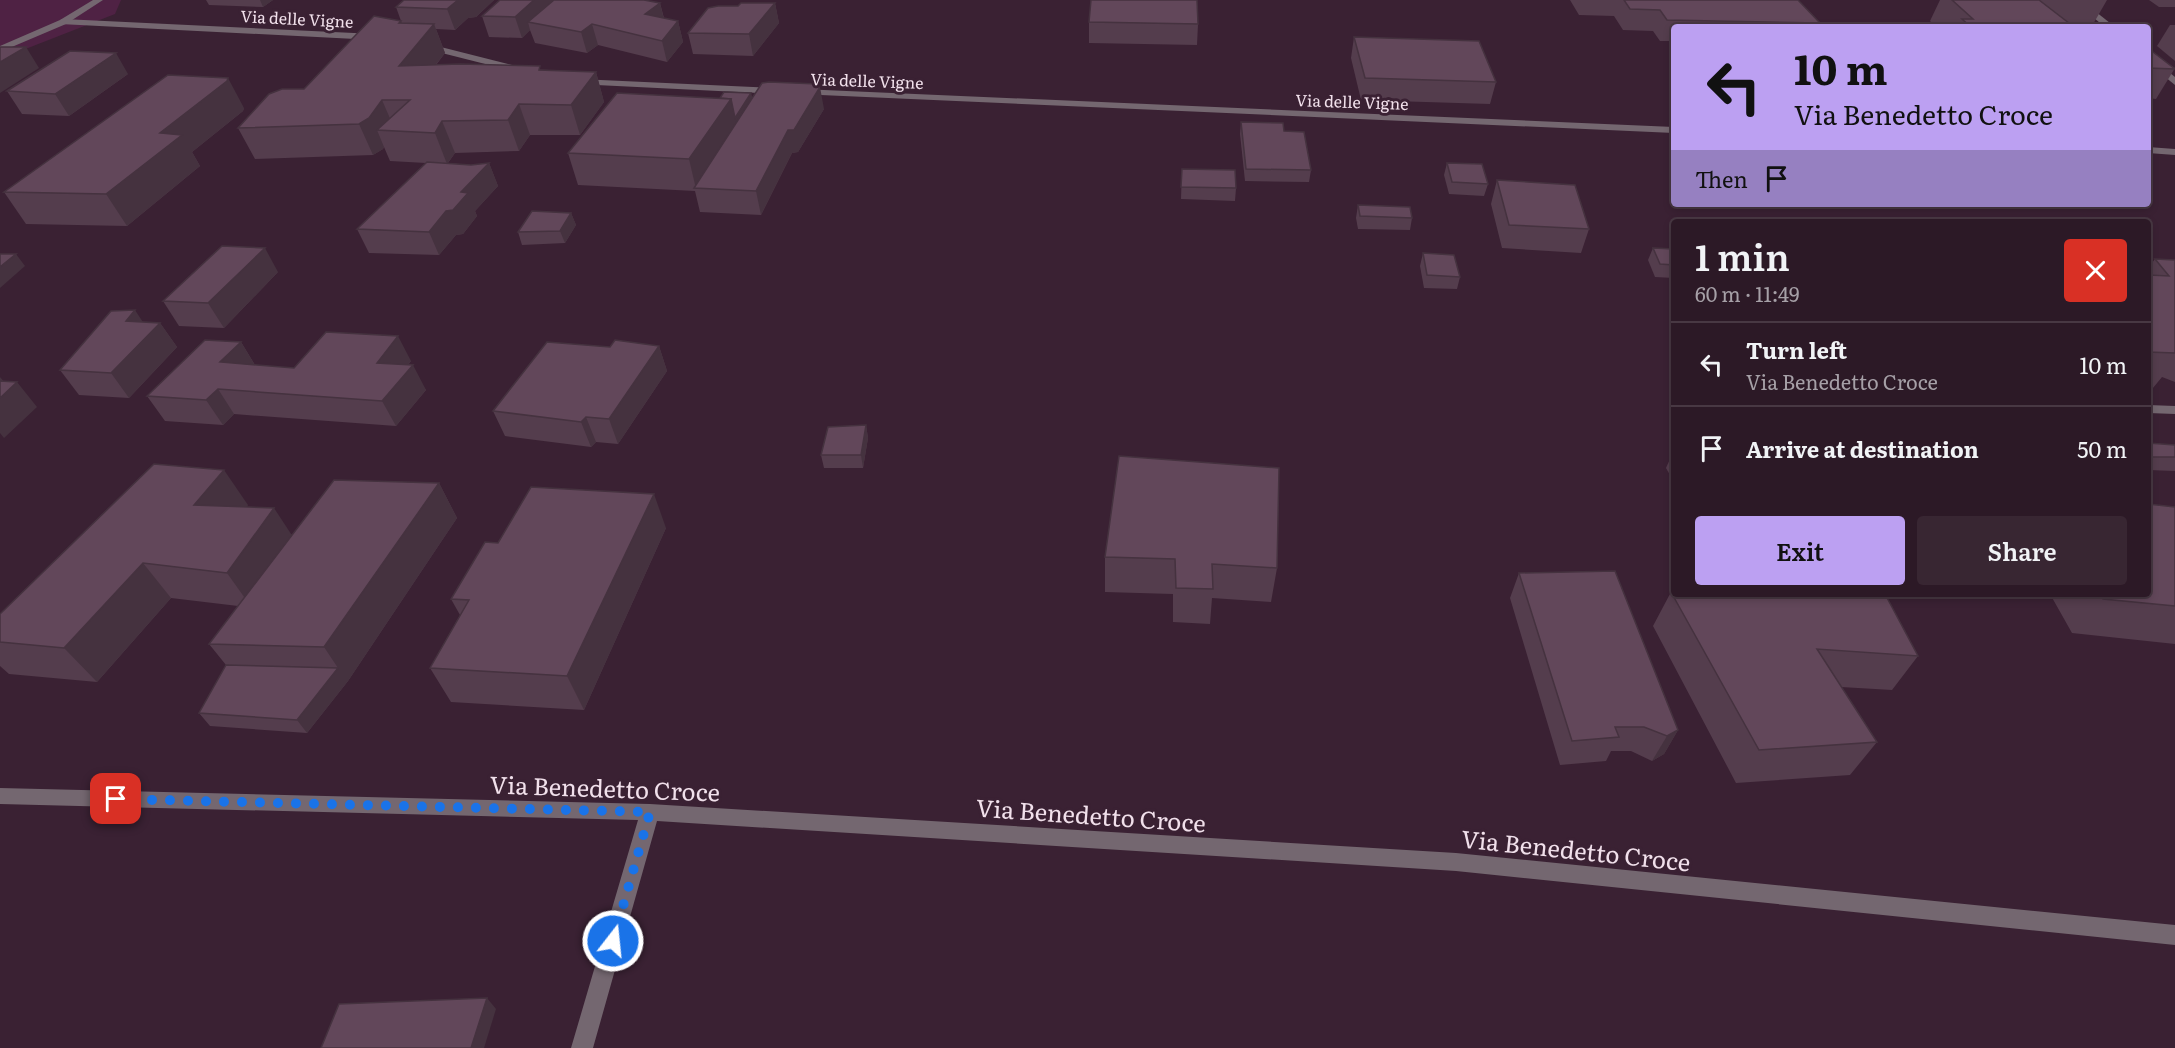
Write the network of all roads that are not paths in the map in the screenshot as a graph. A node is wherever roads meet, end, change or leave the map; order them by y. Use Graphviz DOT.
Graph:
graph roads {
  1 [pos="99,0"];
  2 [pos="2076,0"];
  3 [pos="63,22"];
  4 [pos="2106,24"];
  5 [pos="383,37"];
  6 [pos="417,44"];
  7 [pos="0,48"];
  8 [pos="2151,61"];
  9 [pos="532,73"];
  10 [pos="566,82"];
  11 [pos="2175,82"];
  12 [pos="1671,130"];
  13 [pos="2151,150"];
  14 [pos="2175,152"];
  15 [pos="2151,409"];
  16 [pos="2175,410"];
  17 [pos="0,796"];
  18 [pos="650,812"];
  19 [pos="2175,935"];
  20 [pos="582,1048"];
  1 -- 3 [label="street"];
  2 -- 4 [label="street"];
  3 -- 5 [label="street, Via delle Vigne"];
  3 -- 7 [label="street"];
  6 -- 9 [label="street"];
  8 -- 11 [label="street"];
  10 -- 12 [label="street, Via delle Vigne"];
  13 -- 14 [label="street"];
  15 -- 16 [label="street"];
  17 -- 18 [label="street, Via Benedetto Croce"];
  18 -- 19 [label="street, Via Benedetto Croce"];
  18 -- 20 [label="street"];
}
